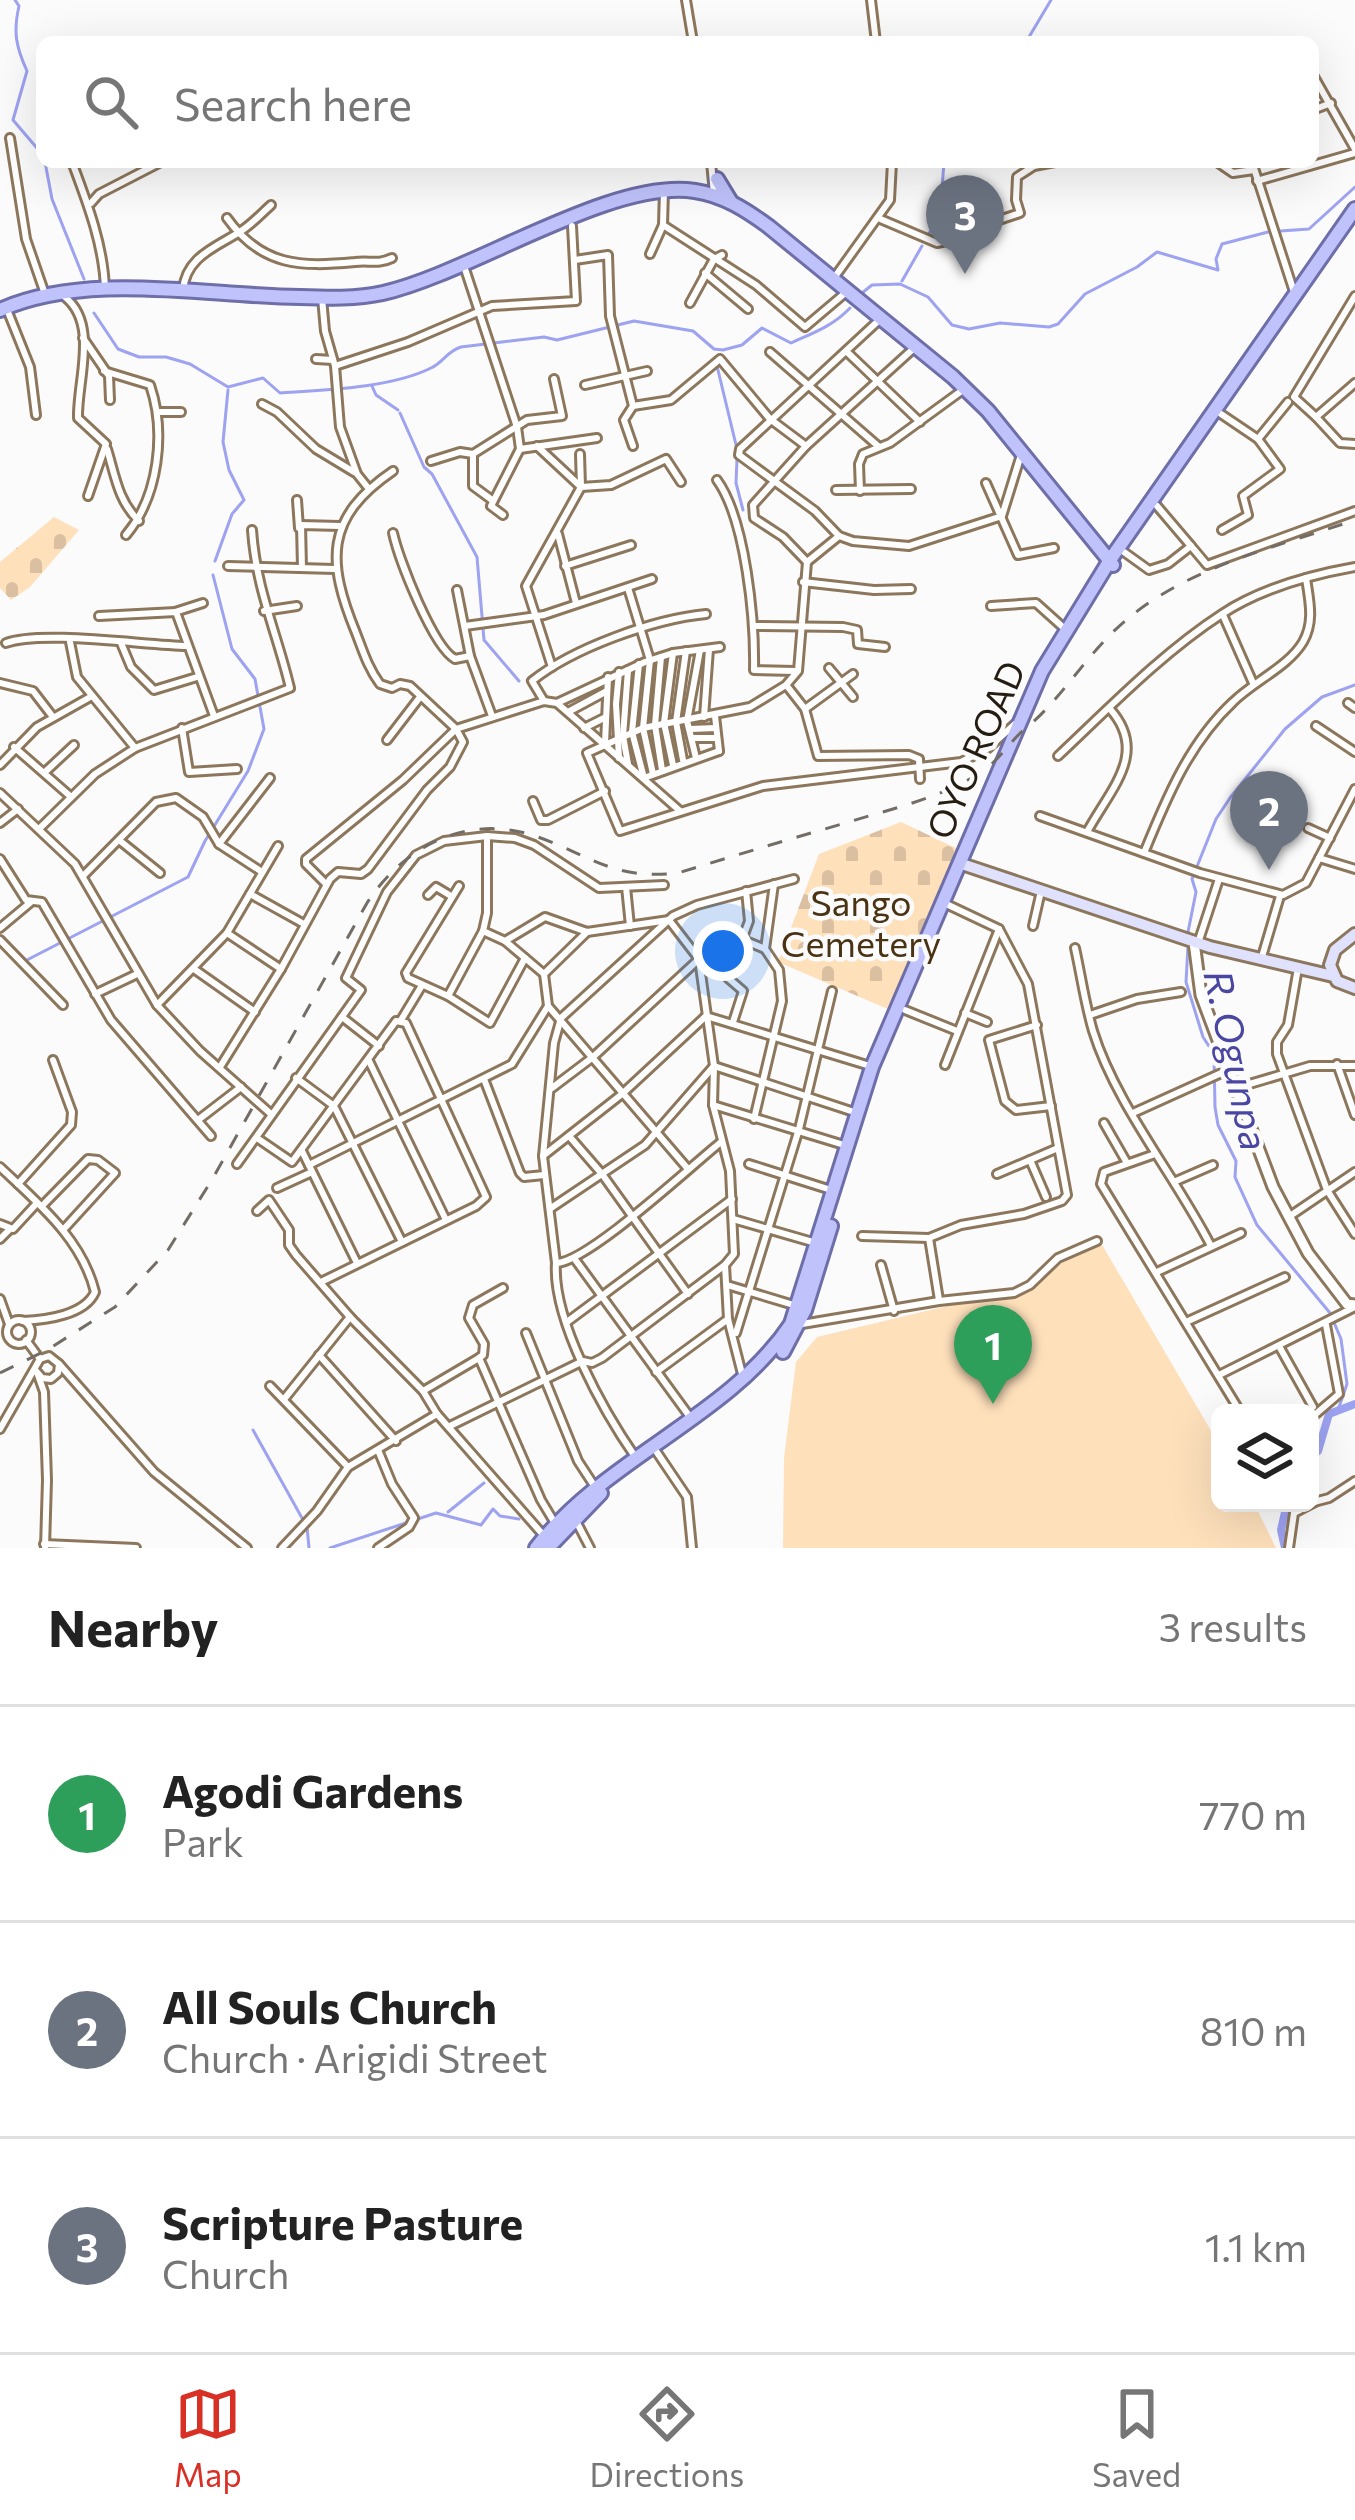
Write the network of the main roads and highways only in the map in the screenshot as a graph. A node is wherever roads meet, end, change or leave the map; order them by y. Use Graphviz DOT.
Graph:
graph roads {
  1 [pos="694,191"];
  2 [pos="664,193"];
  3 [pos="719,200"];
  4 [pos="1355,209"];
  5 [pos="1355,222"];
  6 [pos="550,232"];
  7 [pos="839,286"];
  8 [pos="322,300"];
  9 [pos="3,313"];
  10 [pos="914,348"];
  11 [pos="1224,405"];
  12 [pos="1069,514"];
  13 [pos="1122,549"];
  14 [pos="1108,563"];
  15 [pos="1021,726"];
  16 [pos="962,865"];
  17 [pos="946,904"];
  18 [pos="1347,942"];
  19 [pos="1302,969"];
  20 [pos="1333,976"];
  21 [pos="1355,988"];
  22 [pos="832,1207"];
  23 [pos="793,1326"];
  24 [pos="654,1448"];
  25 [pos="545,1544"];
  1 -- 2 [label="main road"];
  1 -- 3 [label="main road"];
  1 -- 3 [label="main road"];
  2 -- 3 [label="main road"];
  2 -- 6 [label="main road"];
  2 -- 6 [label="main road"];
  3 -- 7 [label="main road"];
  4 -- 11 [label="main road, OYO ROAD"];
  5 -- 11 [label="main road, OYO ROAD"];
  6 -- 8 [label="main road"];
  7 -- 10 [label="main road"];
  7 -- 10 [label="main road"];
  8 -- 9 [label="main road"];
  8 -- 9 [label="main road"];
  10 -- 12 [label="main road"];
  10 -- 12 [label="main road"];
  11 -- 13 [label="main road, OYO ROAD"];
  11 -- 13 [label="main road, OYO ROAD"];
  12 -- 14 [label="main road"];
  13 -- 14 [label="main road, OYO ROAD"];
  14 -- 15 [label="main road, OYO ROAD"];
  14 -- 15 [label="main road, OYO ROAD"];
  15 -- 16 [label="main road, OYO ROAD"];
  16 -- 17 [label="main road, OYO ROAD"];
  16 -- 19 [label="main road"];
  17 -- 22 [label="main road, OYO ROAD"];
  17 -- 22 [label="main road, OYO ROAD"];
  18 -- 19 [label="main road"];
  18 -- 20 [label="main road"];
  19 -- 20 [label="main road"];
  20 -- 21 [label="main road"];
  22 -- 23 [label="main road, OYO ROAD"];
  22 -- 23 [label="main road, OYO ROAD"];
  23 -- 24 [label="main road, OYO ROAD"];
  23 -- 24 [label="main road, OYO ROAD"];
  24 -- 25 [label="main road, OYO ROAD"];
  24 -- 25 [label="main road, OYO ROAD"];
}
